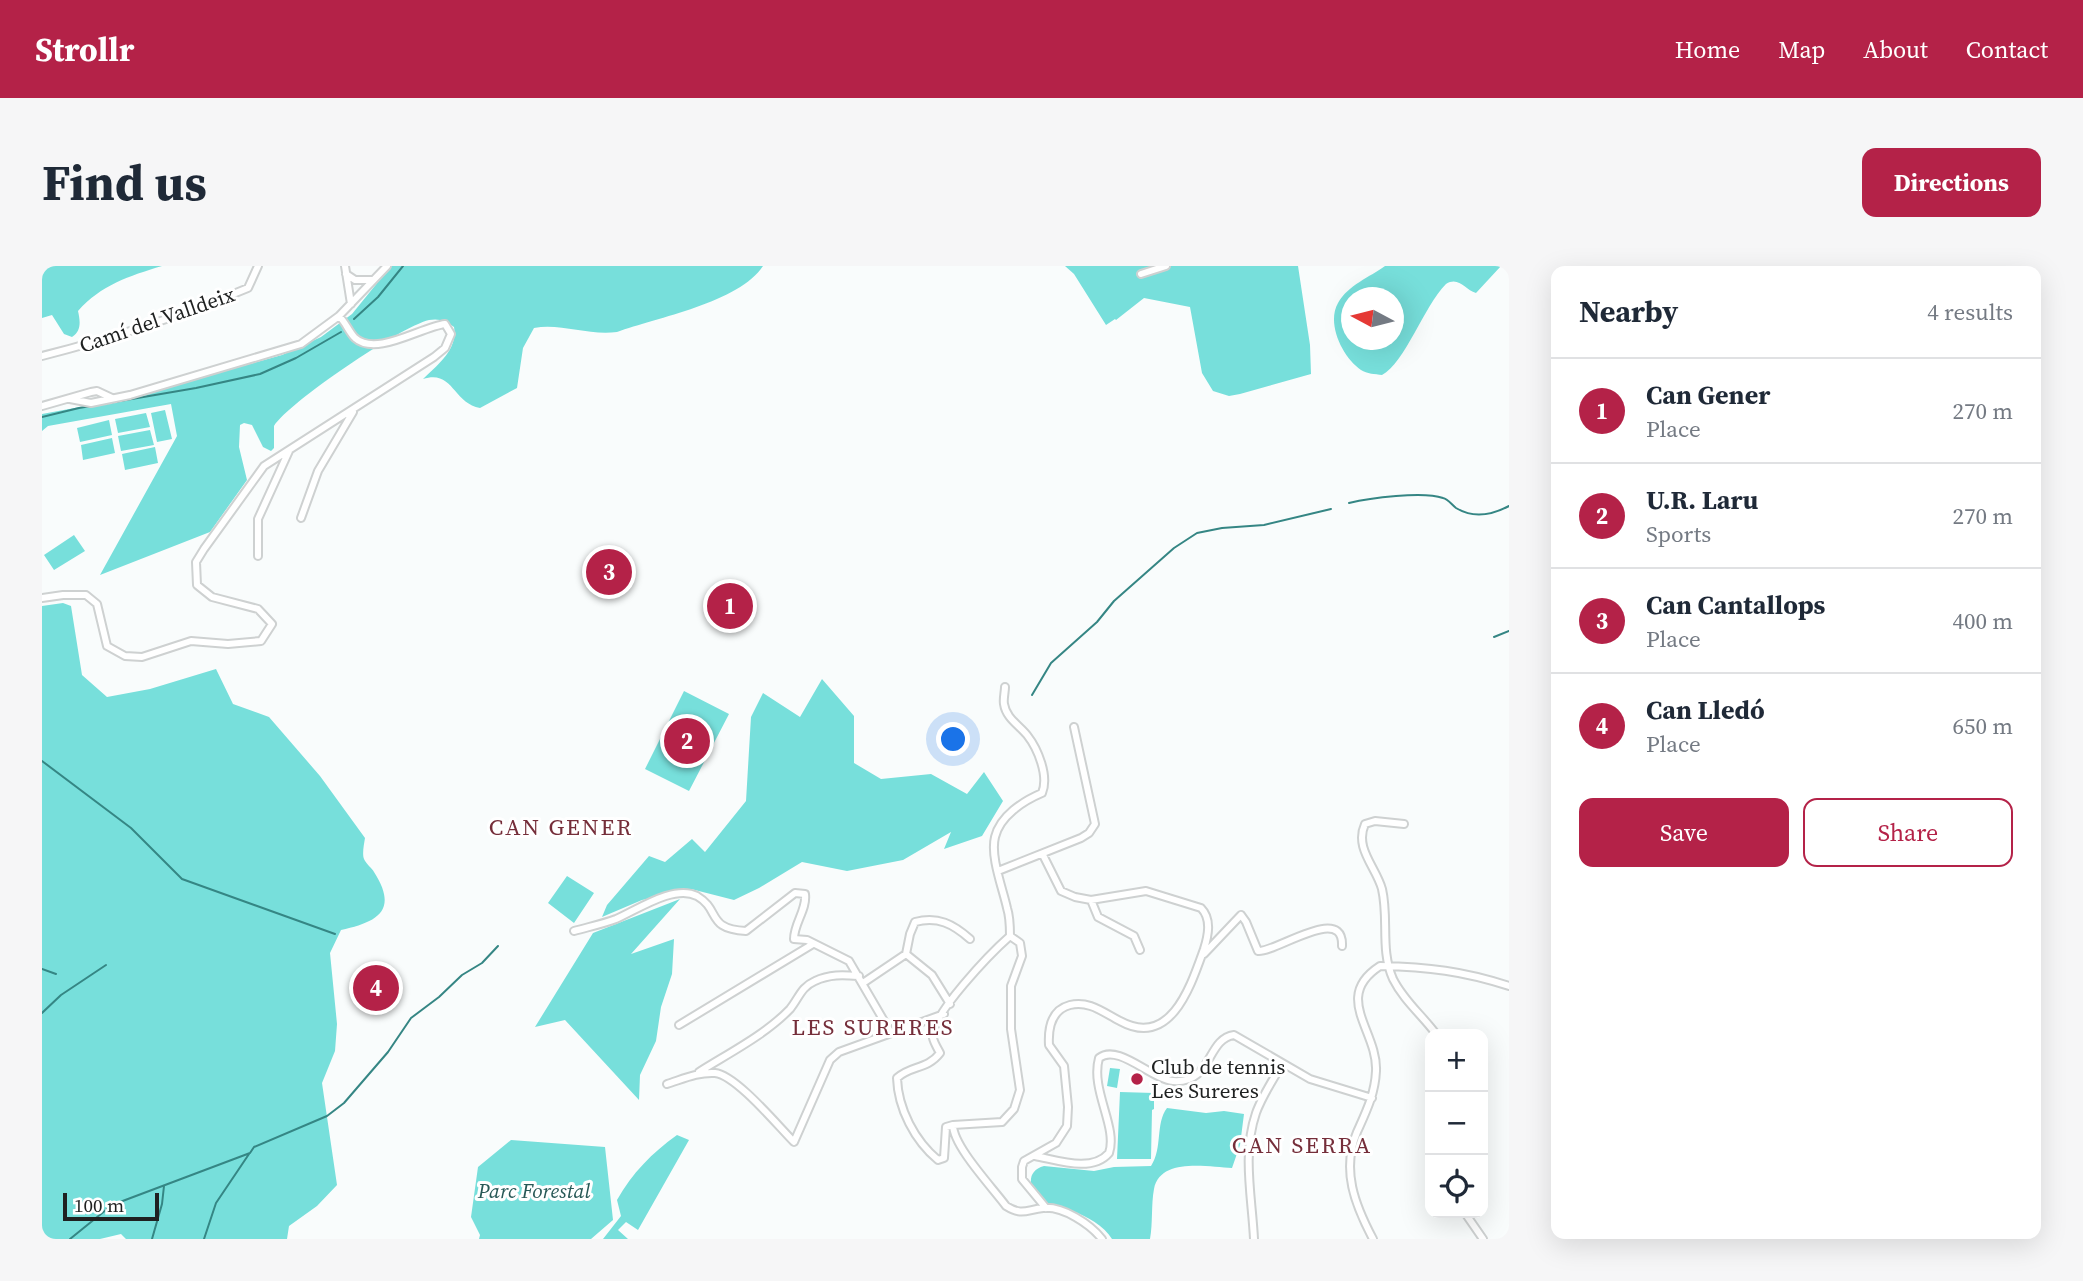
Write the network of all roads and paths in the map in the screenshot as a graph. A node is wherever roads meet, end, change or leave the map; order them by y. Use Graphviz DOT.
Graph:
graph roads {
  1 [pos="258,266"];
  2 [pos="345,266"];
  3 [pos="387,266"];
  4 [pos="1166,266"];
  5 [pos="346,274"];
  6 [pos="1141,274"];
  7 [pos="377,278"];
  8 [pos="351,304"];
  9 [pos="339,316"];
  10 [pos="42,356"];
  11 [pos="112,398"];
  12 [pos="70,399"];
  13 [pos="42,406"];
  14 [pos="354,410"];
  15 [pos="290,449"];
  16 [pos="301,518"];
  17 [pos="258,556"];
  18 [pos="42,598"];
  19 [pos="1005,687"];
  20 [pos="1074,727"];
  21 [pos="1404,824"];
  22 [pos="1043,855"];
  23 [pos="998,872"];
  24 [pos="1091,900"];
  25 [pos="575,930"];
  26 [pos="1010,936"];
  27 [pos="970,939"];
  28 [pos="813,944"];
  29 [pos="1342,946"];
  30 [pos="1140,950"];
  31 [pos="906,954"];
  32 [pos="1200,958"];
  33 [pos="1389,966"];
  34 [pos="861,980"];
  35 [pos="1509,986"];
  36 [pos="950,1004"];
  37 [pos="944,1014"];
  38 [pos="679,1025"];
  39 [pos="1432,1029"];
  40 [pos="891,1033"];
  41 [pos="1282,1064"];
  42 [pos="696,1074"];
  43 [pos="667,1084"];
  44 [pos="1372,1098"];
  45 [pos="953,1125"];
  46 [pos="1033,1156"];
  47 [pos="1045,1208"];
  48 [pos="1468,1218"];
  49 [pos="1102,1239"];
  50 [pos="1254,1239"];
  51 [pos="1373,1239"];
  52 [pos="1483,1239"];
  1 -- 10 [label="street, Camí del Valldeix"];
  2 -- 5 [label="street"];
  3 -- 7 [label="street"];
  4 -- 6 [label="street"];
  5 -- 7 [label="street"];
  5 -- 8 [label="street"];
  7 -- 8 [label="street"];
  8 -- 9 [label="street"];
  9 -- 11 [label="street"];
  9 -- 14 [label="street"];
  11 -- 12 [label="street"];
  11 -- 12 [label="street"];
  12 -- 13 [label="street"];
  14 -- 15 [label="street"];
  14 -- 16 [label="street"];
  15 -- 17 [label="street"];
  15 -- 18 [label="street"];
  19 -- 23 [label="street"];
  20 -- 22 [label="street"];
  21 -- 33 [label="street"];
  22 -- 23 [label="street"];
  22 -- 24 [label="street"];
  23 -- 26 [label="street"];
  24 -- 30 [label="street"];
  24 -- 32 [label="street"];
  25 -- 28 [label="street"];
  26 -- 36 [label="street"];
  26 -- 45 [label="street"];
  27 -- 31 [label="street"];
  28 -- 34 [label="street"];
  28 -- 38 [label="street"];
  29 -- 32 [label="street"];
  31 -- 34 [label="street"];
  31 -- 36 [label="street"];
  32 -- 46 [label="street"];
  33 -- 35 [label="street"];
  33 -- 39 [label="street"];
  33 -- 44 [label="street"];
  34 -- 40 [label="street"];
  34 -- 42 [label="street"];
  36 -- 37 [label="street"];
  37 -- 40 [label="street"];
  37 -- 45 [label="street"];
  40 -- 42 [label="street"];
  41 -- 44 [label="street"];
  41 -- 46 [label="street"];
  41 -- 50 [label="street"];
  42 -- 43 [label="street"];
  44 -- 51 [label="street"];
  45 -- 47 [label="street"];
  46 -- 47 [label="street"];
  47 -- 49 [label="street"];
  48 -- 52 [label="street"];
}
